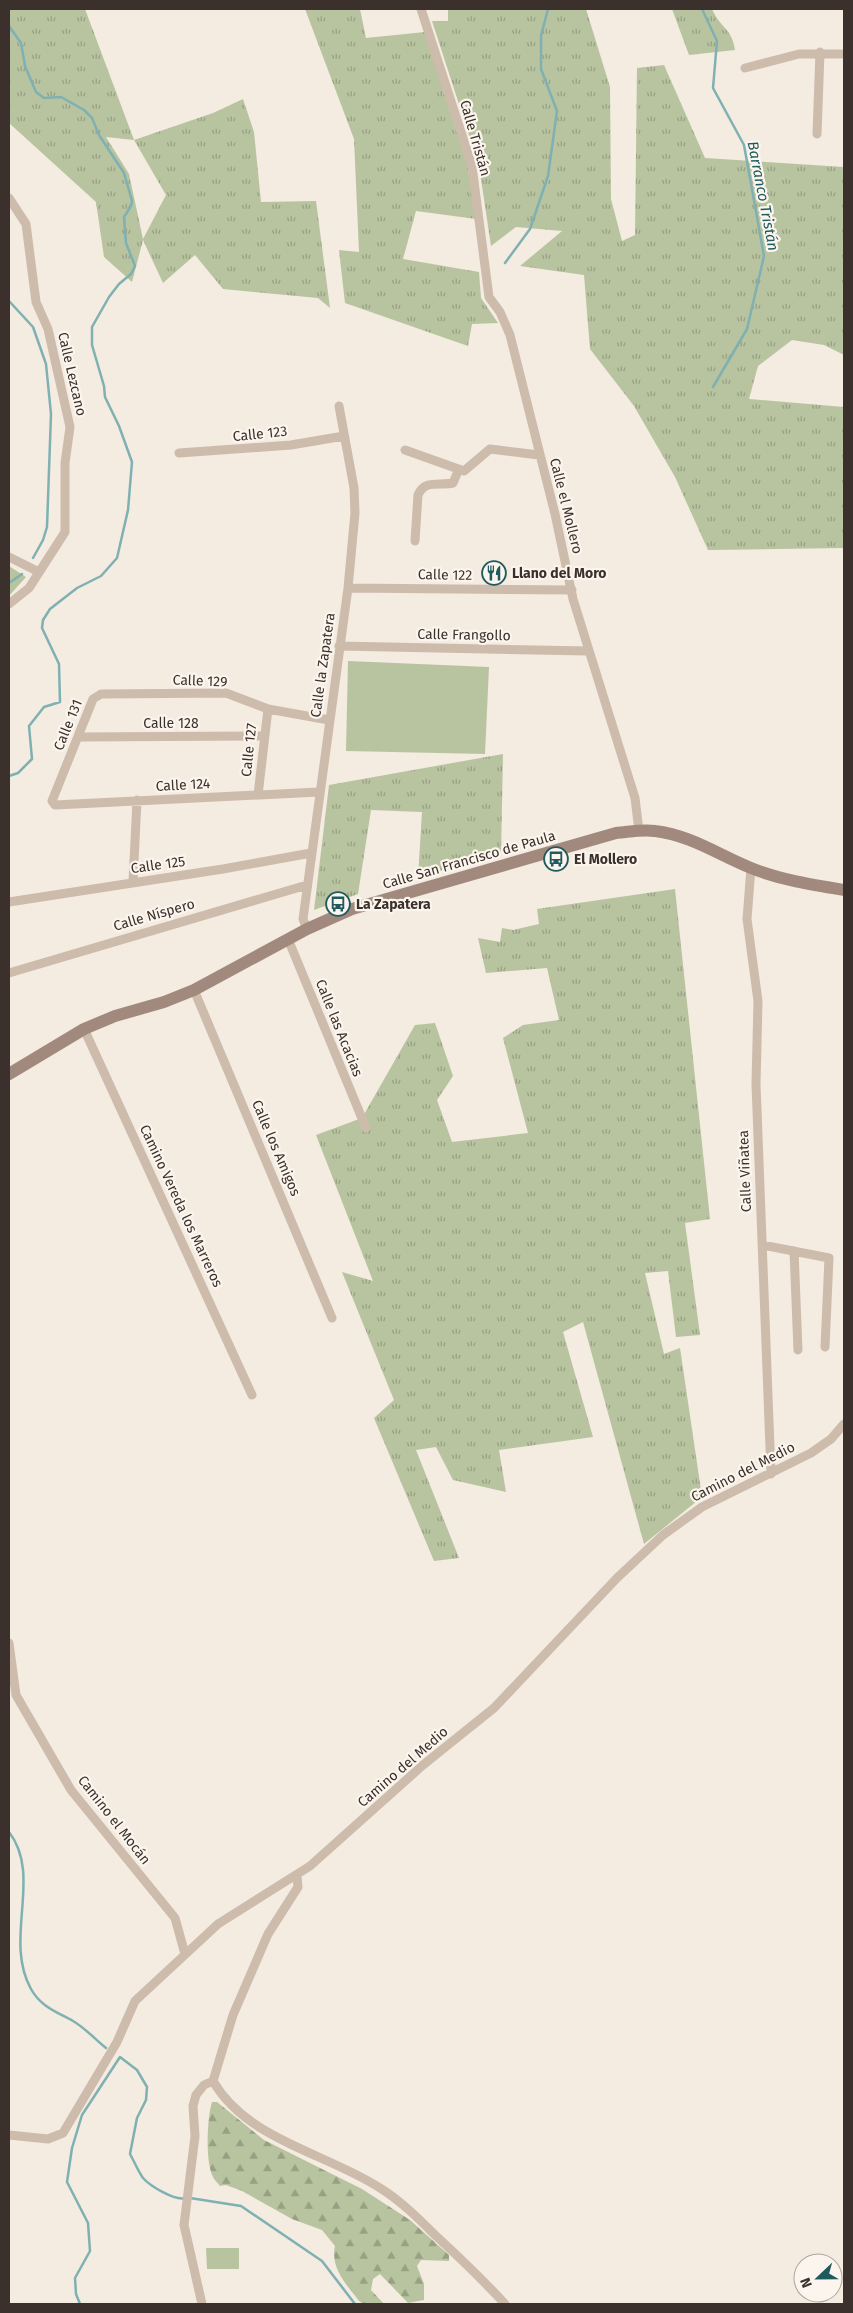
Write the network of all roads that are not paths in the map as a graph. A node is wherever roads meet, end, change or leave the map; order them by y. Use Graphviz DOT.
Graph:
graph roads {
  1 [pos="421,9"];
  2 [pos="820,52"];
  3 [pos="844,54"];
  4 [pos="745,68"];
  5 [pos="817,134"];
  6 [pos="9,198"];
  7 [pos="486,278"];
  8 [pos="339,406"];
  9 [pos="344,436"];
  10 [pos="405,450"];
  11 [pos="179,454"];
  12 [pos="539,455"];
  13 [pos="459,469"];
  14 [pos="415,541"];
  15 [pos="9,557"];
  16 [pos="40,572"];
  17 [pos="348,588"];
  18 [pos="572,590"];
  19 [pos="9,604"];
  20 [pos="339,646"];
  21 [pos="588,651"];
  22 [pos="96,695"];
  23 [pos="268,709"];
  24 [pos="329,720"];
  25 [pos="264,736"];
  26 [pos="78,737"];
  27 [pos="319,792"];
  28 [pos="258,795"];
  29 [pos="136,800"];
  30 [pos="52,801"];
  31 [pos="639,831"];
  32 [pos="311,853"];
  33 [pos="751,868"];
  34 [pos="134,882"];
  35 [pos="307,885"];
  36 [pos="844,890"];
  37 [pos="9,902"];
  38 [pos="307,929"];
  39 [pos="288,940"];
  40 [pos="9,972"];
  41 [pos="194,990"];
  42 [pos="84,1029"];
  43 [pos="9,1074"];
  44 [pos="366,1128"];
  45 [pos="762,1245"];
  46 [pos="794,1251"];
  47 [pos="332,1318"];
  48 [pos="825,1347"];
  49 [pos="798,1350"];
  50 [pos="252,1395"];
  51 [pos="844,1424"];
  52 [pos="771,1474"];
  53 [pos="9,1643"];
  54 [pos="297,1876"];
  55 [pos="185,1954"];
  56 [pos="213,2081"];
  57 [pos="9,2135"];
  58 [pos="202,2304"];
  59 [pos="505,2304"];
  1 -- 7 [label="street, Calle Tristán"];
  2 -- 3 [label="street"];
  2 -- 4 [label="street"];
  2 -- 5 [label="street"];
  6 -- 16 [label="street, Calle Lezcano"];
  7 -- 12 [label="street, Calle el Mollero"];
  8 -- 9 [label="street, Calle la Zapatera"];
  9 -- 11 [label="street, Calle 123"];
  9 -- 17 [label="street, Calle la Zapatera"];
  10 -- 13 [label="street"];
  12 -- 13 [label="street"];
  12 -- 18 [label="street, Calle el Mollero"];
  13 -- 14 [label="street"];
  15 -- 16 [label="street"];
  16 -- 19 [label="street, Calle Lezcano"];
  17 -- 18 [label="street, Calle 122"];
  17 -- 20 [label="street, Calle la Zapatera"];
  18 -- 21 [label="street, Calle el Mollero"];
  20 -- 21 [label="street, Calle Frangollo"];
  20 -- 24 [label="street, Calle la Zapatera"];
  21 -- 31 [label="street, Calle el Mollero"];
  22 -- 23 [label="street, Calle 129"];
  22 -- 26 [label="street, Calle 131"];
  23 -- 24 [label="street, Calle 129"];
  23 -- 25 [label="street, Calle 127"];
  24 -- 27 [label="street, Calle la Zapatera"];
  25 -- 26 [label="street, Calle 128"];
  25 -- 28 [label="street, Calle 127"];
  26 -- 30 [label="street, Calle 131"];
  27 -- 28 [label="street, Calle 124"];
  27 -- 32 [label="street, Calle la Zapatera"];
  28 -- 29 [label="street, Calle 124"];
  29 -- 30 [label="street, Calle 124"];
  29 -- 34 [label="street"];
  31 -- 33 [label="main road, Calle San Francisco de Paula"];
  31 -- 38 [label="main road, Calle San Francisco de Paula"];
  32 -- 34 [label="street, Calle 125"];
  32 -- 35 [label="street, Calle la Zapatera"];
  33 -- 36 [label="main road, Calle San Francisco de Paula"];
  33 -- 45 [label="street, Calle Viñatea"];
  34 -- 37 [label="street, Calle 125"];
  35 -- 38 [label="street, Calle la Zapatera"];
  35 -- 40 [label="street, Calle Níspero"];
  38 -- 39 [label="main road, Calle San Francisco de Paula"];
  39 -- 41 [label="main road, Calle San Francisco de Paula"];
  39 -- 44 [label="street, Calle las Acacias"];
  41 -- 42 [label="main road, Calle San Francisco de Paula"];
  41 -- 47 [label="street, Calle los Amigos"];
  42 -- 43 [label="main road, Calle San Francisco de Paula"];
  42 -- 50 [label="street, Camino Vereda los Marreros"];
  45 -- 46 [label="street"];
  45 -- 52 [label="street, Calle Viñatea"];
  46 -- 48 [label="street"];
  46 -- 49 [label="street"];
  51 -- 52 [label="street, Camino del Medio"];
  52 -- 54 [label="street, Camino del Medio"];
  53 -- 55 [label="street, Camino el Mocán"];
  54 -- 55 [label="street, Camino del Medio"];
  54 -- 56 [label="street"];
  55 -- 57 [label="street, Camino del Medio"];
  56 -- 58 [label="street"];
  56 -- 59 [label="street"];
}
